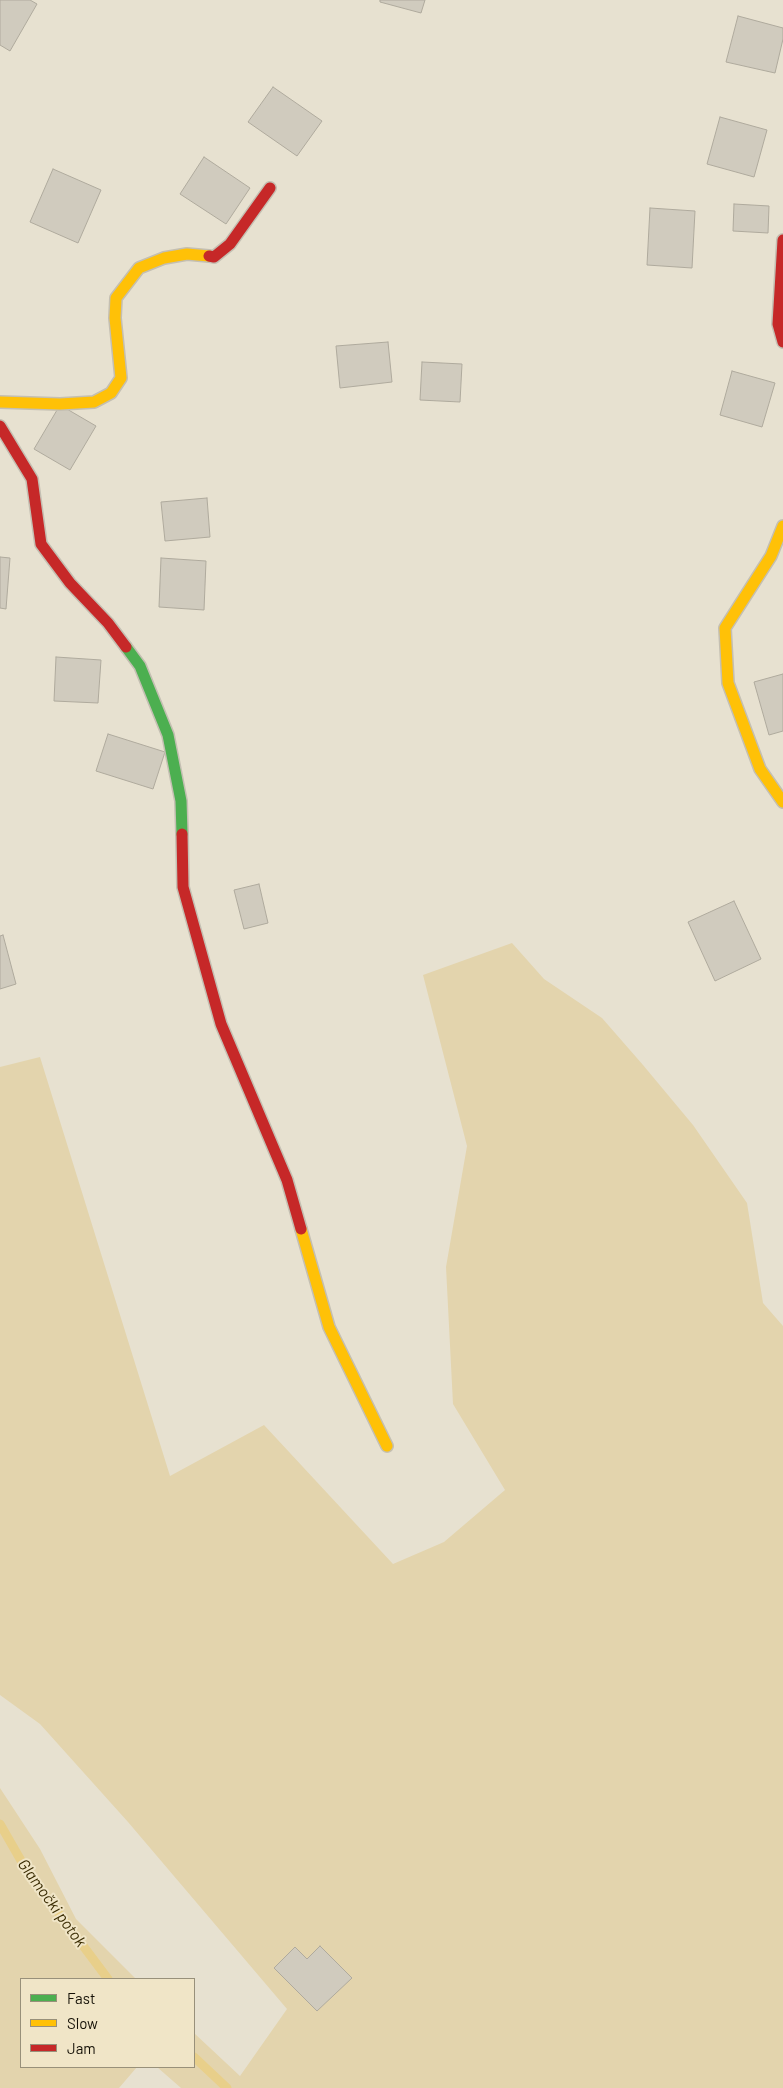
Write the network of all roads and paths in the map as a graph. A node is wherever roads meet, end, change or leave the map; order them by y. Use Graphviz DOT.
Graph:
graph roads {
  1 [pos="270,188"];
  2 [pos="783,240"];
  3 [pos="783,342"];
  4 [pos="0,402"];
  5 [pos="0,426"];
  6 [pos="783,526"];
  7 [pos="783,802"];
  8 [pos="387,1446"];
  1 -- 4 [label="street"];
  2 -- 3 [label="street"];
  5 -- 8 [label="street"];
  6 -- 7 [label="street"];
}
